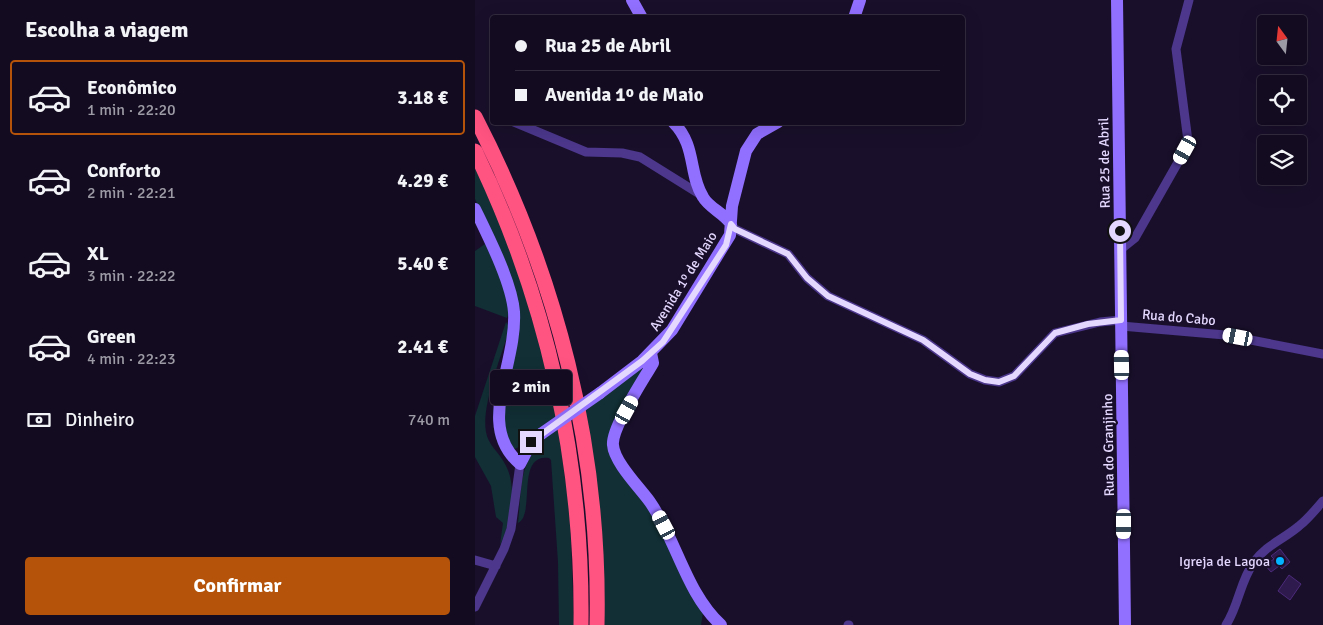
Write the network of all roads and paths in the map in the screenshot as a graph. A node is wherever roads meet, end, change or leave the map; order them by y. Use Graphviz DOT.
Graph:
graph roads {
  1 [pos="632,0"];
  2 [pos="861,0"];
  3 [pos="1117,0"];
  4 [pos="1189,0"];
  5 [pos="640,15"];
  6 [pos="855,15"];
  7 [pos="475,117"];
  8 [pos="521,125"];
  9 [pos="675,125"];
  10 [pos="773,125"];
  11 [pos="475,151"];
  12 [pos="701,195"];
  13 [pos="475,209"];
  14 [pos="731,224"];
  15 [pos="1120,250"];
  16 [pos="1121,323"];
  17 [pos="651,353"];
  18 [pos="1323,354"];
  19 [pos="520,464"];
  20 [pos="1323,501"];
  21 [pos="475,560"];
  22 [pos="496,566"];
  23 [pos="475,607"];
  24 [pos="581,625"];
  25 [pos="597,625"];
  26 [pos="721,625"];
  27 [pos="1125,625"];
  28 [pos="1227,625"];
  1 -- 5 [label="street"];
  2 -- 6 [label="street"];
  3 -- 15 [label="street, Rua 25 de Abril"];
  4 -- 15 [label="street"];
  7 -- 25 [label="highway"];
  8 -- 12 [label="street"];
  9 -- 12 [label="street"];
  10 -- 14 [label="street, Avenida 1º de Maio"];
  11 -- 24 [label="highway"];
  12 -- 14 [label="street"];
  13 -- 19 [label="street"];
  14 -- 16 [label="street, Rua do Cabo"];
  14 -- 17 [label="street, Avenida 1º de Maio"];
  15 -- 16 [label="street, Rua 25 de Abril"];
  16 -- 18 [label="street, Rua do Cabo"];
  16 -- 27 [label="street, Rua do Granjinho"];
  17 -- 19 [label="street, Avenida 1º de Maio, bridge"];
  17 -- 26 [label="street"];
  19 -- 22 [label="street, Avenida 1º de Maio"];
  20 -- 28 [label="street"];
  21 -- 22 [label="street"];
  22 -- 23 [label="street, Avenida 1º de Maio"];
}
